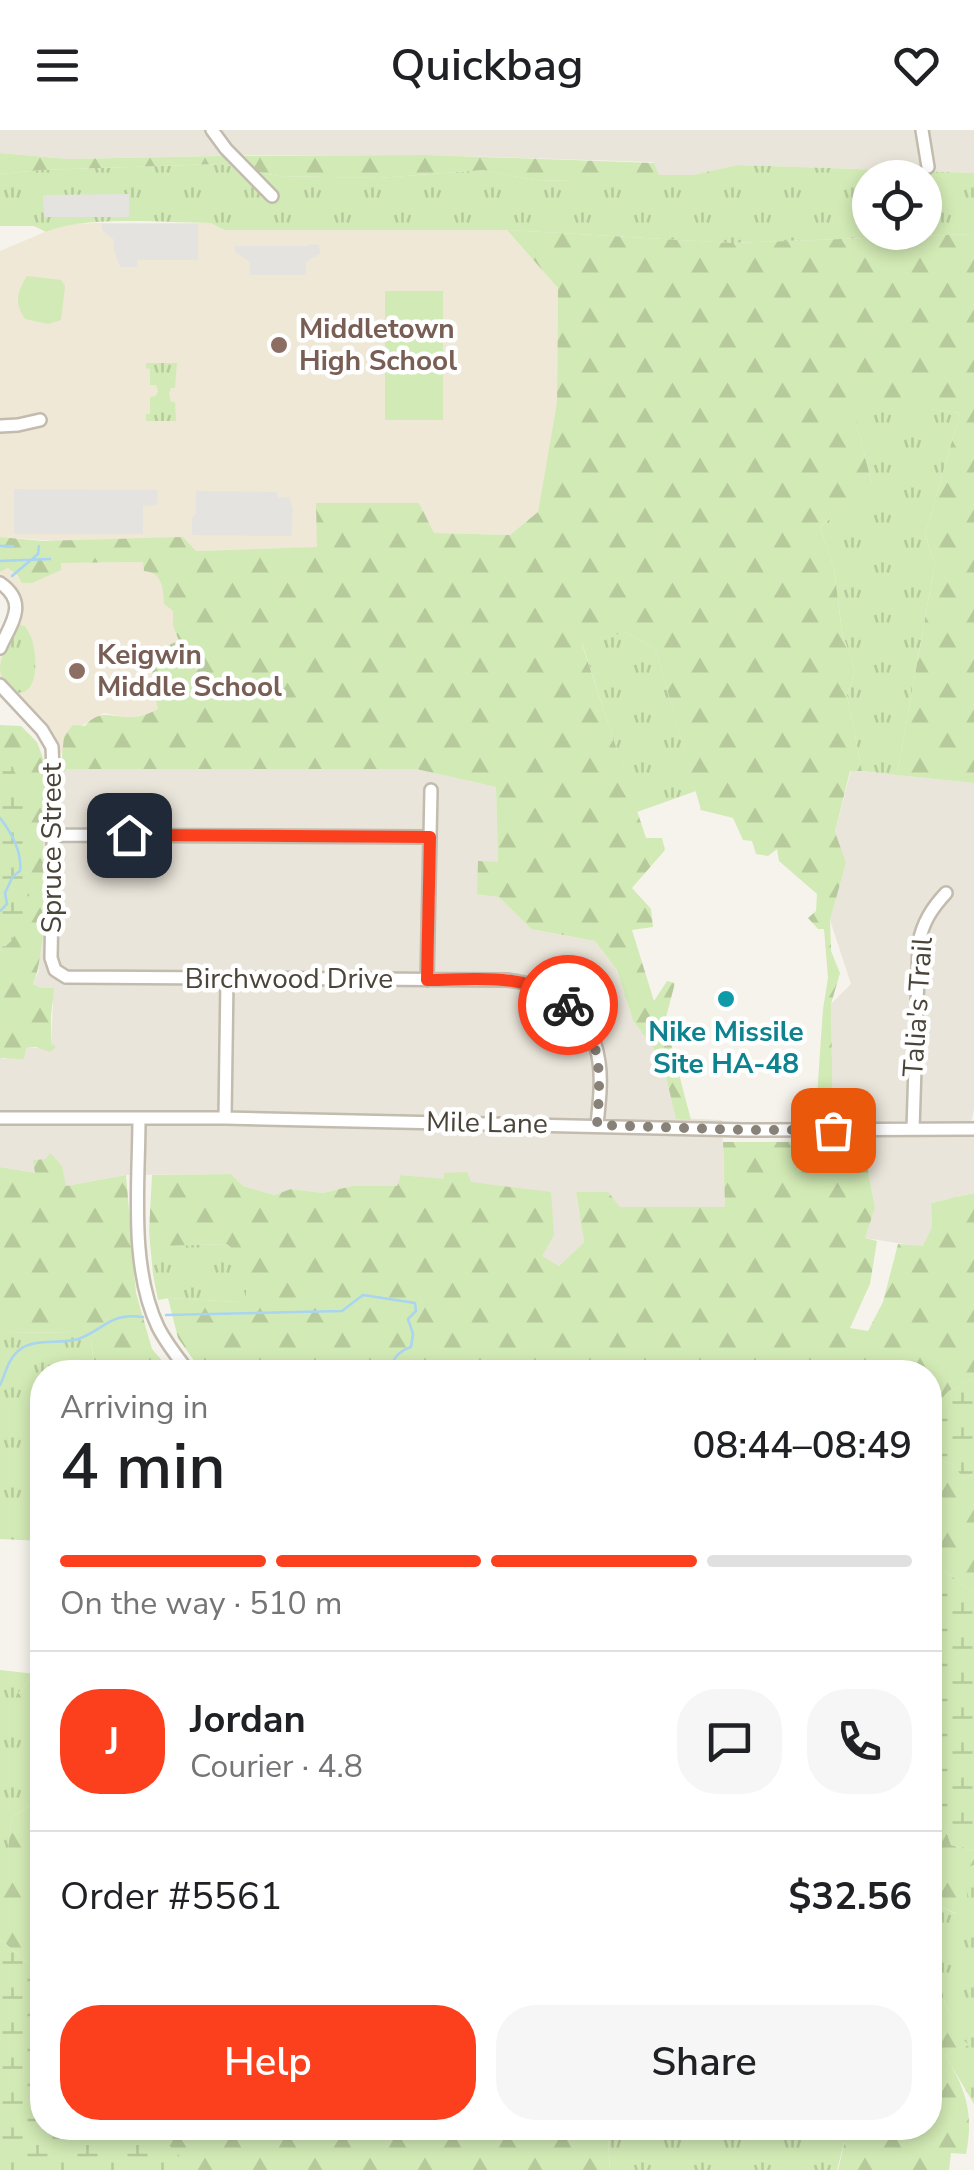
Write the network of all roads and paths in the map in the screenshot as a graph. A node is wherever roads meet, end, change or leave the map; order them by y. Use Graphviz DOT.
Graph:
graph roads {
  1 [pos="212,130"];
  2 [pos="922,130"];
  3 [pos="927,160"];
  4 [pos="272,196"];
  5 [pos="40,420"];
  6 [pos="0,426"];
  7 [pos="0,583"];
  8 [pos="0,648"];
  9 [pos="0,685"];
  10 [pos="430,790"];
  11 [pos="54,834"];
  12 [pos="430,837"];
  13 [pos="946,893"];
  14 [pos="55,970"];
  15 [pos="227,980"];
  16 [pos="427,980"];
  17 [pos="0,1118"];
  18 [pos="139,1118"];
  19 [pos="225,1118"];
  20 [pos="597,1125"];
  21 [pos="912,1129"];
  22 [pos="974,1129"];
  23 [pos="179,1360"];
  1 -- 4 [label="street"];
  2 -- 3 [label="street"];
  5 -- 6 [label="street"];
  7 -- 8 [label="street"];
  9 -- 11 [label="street, Spruce Street"];
  10 -- 12 [label="street"];
  11 -- 12 [label="street"];
  11 -- 14 [label="street, Spruce Street"];
  12 -- 16 [label="street"];
  13 -- 21 [label="street, Talia's Trail"];
  14 -- 15 [label="street, Birchwood Drive"];
  15 -- 16 [label="street, Birchwood Drive"];
  15 -- 19 [label="street"];
  16 -- 20 [label="street, Birchwood Drive"];
  17 -- 18 [label="street, Mile Lane"];
  18 -- 19 [label="street, Mile Lane"];
  18 -- 23 [label="street"];
  19 -- 20 [label="street, Mile Lane"];
  20 -- 21 [label="street, Mile Lane"];
  21 -- 22 [label="street, Mile Lane"];
}
